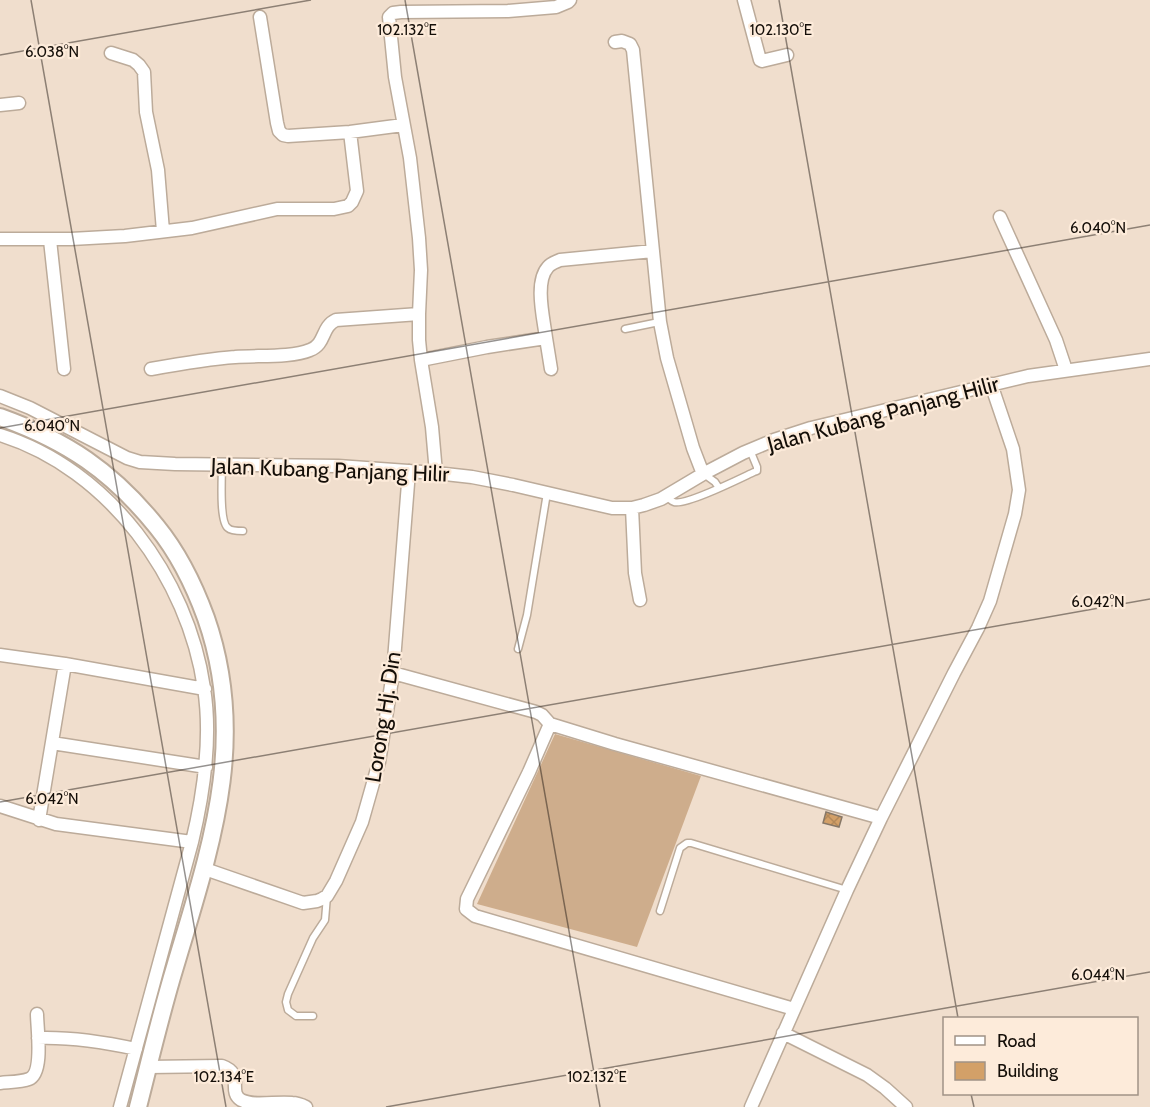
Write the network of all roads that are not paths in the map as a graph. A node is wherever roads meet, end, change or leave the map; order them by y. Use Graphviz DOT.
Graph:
graph roads {
  1 [pos="570,0"];
  2 [pos="744,0"];
  3 [pos="260,17"];
  4 [pos="615,42"];
  5 [pos="111,53"];
  6 [pos="787,55"];
  7 [pos="19,103"];
  8 [pos="0,105"];
  9 [pos="403,124"];
  10 [pos="351,132"];
  11 [pos="1000,217"];
  12 [pos="163,231"];
  13 [pos="0,239"];
  14 [pos="50,240"];
  15 [pos="653,251"];
  16 [pos="418,314"];
  17 [pos="660,322"];
  18 [pos="625,329"];
  19 [pos="546,338"];
  20 [pos="1150,359"];
  21 [pos="421,360"];
  22 [pos="64,369"];
  23 [pos="151,369"];
  24 [pos="551,369"];
  25 [pos="1066,370"];
  26 [pos="991,384"];
  27 [pos="0,396"];
  28 [pos="0,417"];
  29 [pos="0,435"];
  30 [pos="750,450"];
  31 [pos="222,465"];
  32 [pos="409,471"];
  33 [pos="436,473"];
  34 [pos="703,474"];
  35 [pos="718,488"];
  36 [pos="547,492"];
  37 [pos="667,495"];
  38 [pos="632,508"];
  39 [pos="243,531"];
  40 [pos="640,600"];
  41 [pos="518,649"];
  42 [pos="0,655"];
  43 [pos="65,664"];
  44 [pos="393,673"];
  45 [pos="205,689"];
  46 [pos="550,724"];
  47 [pos="52,743"];
  48 [pos="206,766"];
  49 [pos="0,806"];
  50 [pos="881,818"];
  51 [pos="39,820"];
  52 [pos="192,842"];
  53 [pos="204,869"];
  54 [pos="847,890"];
  55 [pos="327,896"];
  56 [pos="660,911"];
  57 [pos="794,1009"];
  58 [pos="37,1014"];
  59 [pos="313,1016"];
  60 [pos="152,1022"];
  61 [pos="783,1034"];
  62 [pos="38,1038"];
  63 [pos="136,1049"];
  64 [pos="148,1067"];
  65 [pos="0,1083"];
  66 [pos="120,1107"];
  67 [pos="138,1107"];
  68 [pos="306,1107"];
  69 [pos="751,1107"];
  70 [pos="906,1107"];
  1 -- 9 [label="street"];
  2 -- 6 [label="street"];
  3 -- 10 [label="street"];
  4 -- 15 [label="street"];
  5 -- 12 [label="street"];
  7 -- 8 [label="street"];
  9 -- 10 [label="street"];
  9 -- 16 [label="street"];
  10 -- 12 [label="street"];
  11 -- 25 [label="street"];
  12 -- 14 [label="street"];
  13 -- 14 [label="street"];
  14 -- 22 [label="street"];
  15 -- 17 [label="street"];
  15 -- 19 [label="street"];
  16 -- 21 [label="street"];
  16 -- 23 [label="street"];
  17 -- 18 [label="lane"];
  17 -- 34 [label="street"];
  19 -- 21 [label="street"];
  19 -- 24 [label="street"];
  20 -- 25 [label="street, Jalan Kubang Panjang Hilir"];
  21 -- 33 [label="street"];
  25 -- 26 [label="street, Jalan Kubang Panjang Hilir"];
  26 -- 30 [label="street, Jalan Kubang Panjang Hilir"];
  26 -- 50 [label="street"];
  27 -- 31 [label="street, Jalan Kubang Panjang Hilir"];
  28 -- 53 [label="main road"];
  29 -- 45 [label="street"];
  30 -- 34 [label="street, Jalan Kubang Panjang Hilir"];
  30 -- 35 [label="lane"];
  31 -- 32 [label="street, Jalan Kubang Panjang Hilir"];
  31 -- 39 [label="lane"];
  32 -- 33 [label="street, Jalan Kubang Panjang Hilir"];
  32 -- 44 [label="street, Lorong Hj. Din"];
  33 -- 36 [label="street, Jalan Kubang Panjang Hilir"];
  34 -- 35 [label="lane"];
  34 -- 37 [label="street, Jalan Kubang Panjang Hilir"];
  35 -- 37 [label="lane"];
  36 -- 38 [label="street, Jalan Kubang Panjang Hilir"];
  36 -- 41 [label="lane"];
  37 -- 38 [label="street, Jalan Kubang Panjang Hilir"];
  38 -- 40 [label="street"];
  42 -- 43 [label="street"];
  43 -- 45 [label="street"];
  43 -- 47 [label="street"];
  44 -- 46 [label="street"];
  44 -- 55 [label="street, Lorong Hj. Din"];
  45 -- 48 [label="street"];
  46 -- 50 [label="street"];
  46 -- 57 [label="street"];
  47 -- 48 [label="street"];
  47 -- 51 [label="street"];
  48 -- 52 [label="street"];
  49 -- 51 [label="street"];
  50 -- 54 [label="street"];
  51 -- 52 [label="street"];
  52 -- 60 [label="street"];
  53 -- 55 [label="street"];
  53 -- 60 [label="main road"];
  54 -- 56 [label="lane"];
  54 -- 57 [label="street"];
  55 -- 59 [label="lane"];
  57 -- 61 [label="street"];
  58 -- 62 [label="street"];
  60 -- 63 [label="street"];
  60 -- 64 [label="main road"];
  61 -- 69 [label="street"];
  61 -- 70 [label="street"];
  62 -- 63 [label="street"];
  62 -- 65 [label="street"];
  63 -- 66 [label="street"];
  64 -- 67 [label="main road"];
  64 -- 68 [label="street"];
}
